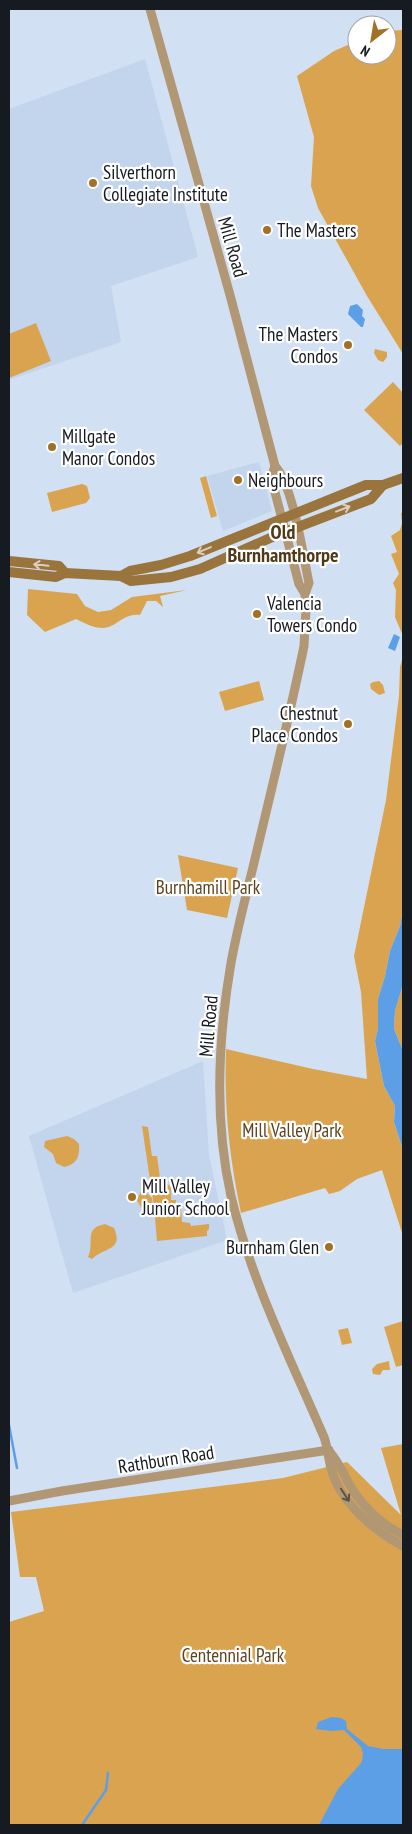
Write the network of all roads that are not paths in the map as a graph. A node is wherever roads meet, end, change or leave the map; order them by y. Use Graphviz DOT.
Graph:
graph roads {
  1 [pos="150,9"];
  2 [pos="275,466"];
  3 [pos="399,480"];
  4 [pos="383,485"];
  5 [pos="294,513"];
  6 [pos="282,518"];
  7 [pos="297,527"];
  8 [pos="285,532"];
  9 [pos="9,561"];
  10 [pos="9,572"];
  11 [pos="65,574"];
  12 [pos="121,576"];
  13 [pos="305,594"];
  14 [pos="329,1450"];
  15 [pos="9,1501"];
  16 [pos="403,1535"];
  17 [pos="403,1546"];
  1 -- 2 [label="street, Mill Road"];
  2 -- 5 [label="street, Mill Road"];
  2 -- 6 [label="street, Mill Road"];
  3 -- 4 [label="main road"];
  4 -- 5 [label="main road"];
  7 -- 4 [label="main road, one-way"];
  5 -- 6 [label="main road"];
  5 -- 7 [label="street, Mill Road"];
  6 -- 8 [label="street, Mill Road"];
  6 -- 12 [label="main road, one-way"];
  7 -- 8 [label="main road"];
  7 -- 13 [label="street, Mill Road"];
  8 -- 12 [label="main road"];
  8 -- 13 [label="street, Mill Road"];
  11 -- 9 [label="main road, one-way"];
  10 -- 11 [label="main road"];
  11 -- 12 [label="main road"];
  13 -- 14 [label="street, Mill Road"];
  14 -- 15 [label="street, Rathburn Road"];
  14 -- 16 [label="street"];
  14 -- 17 [label="street, one-way"];
}
